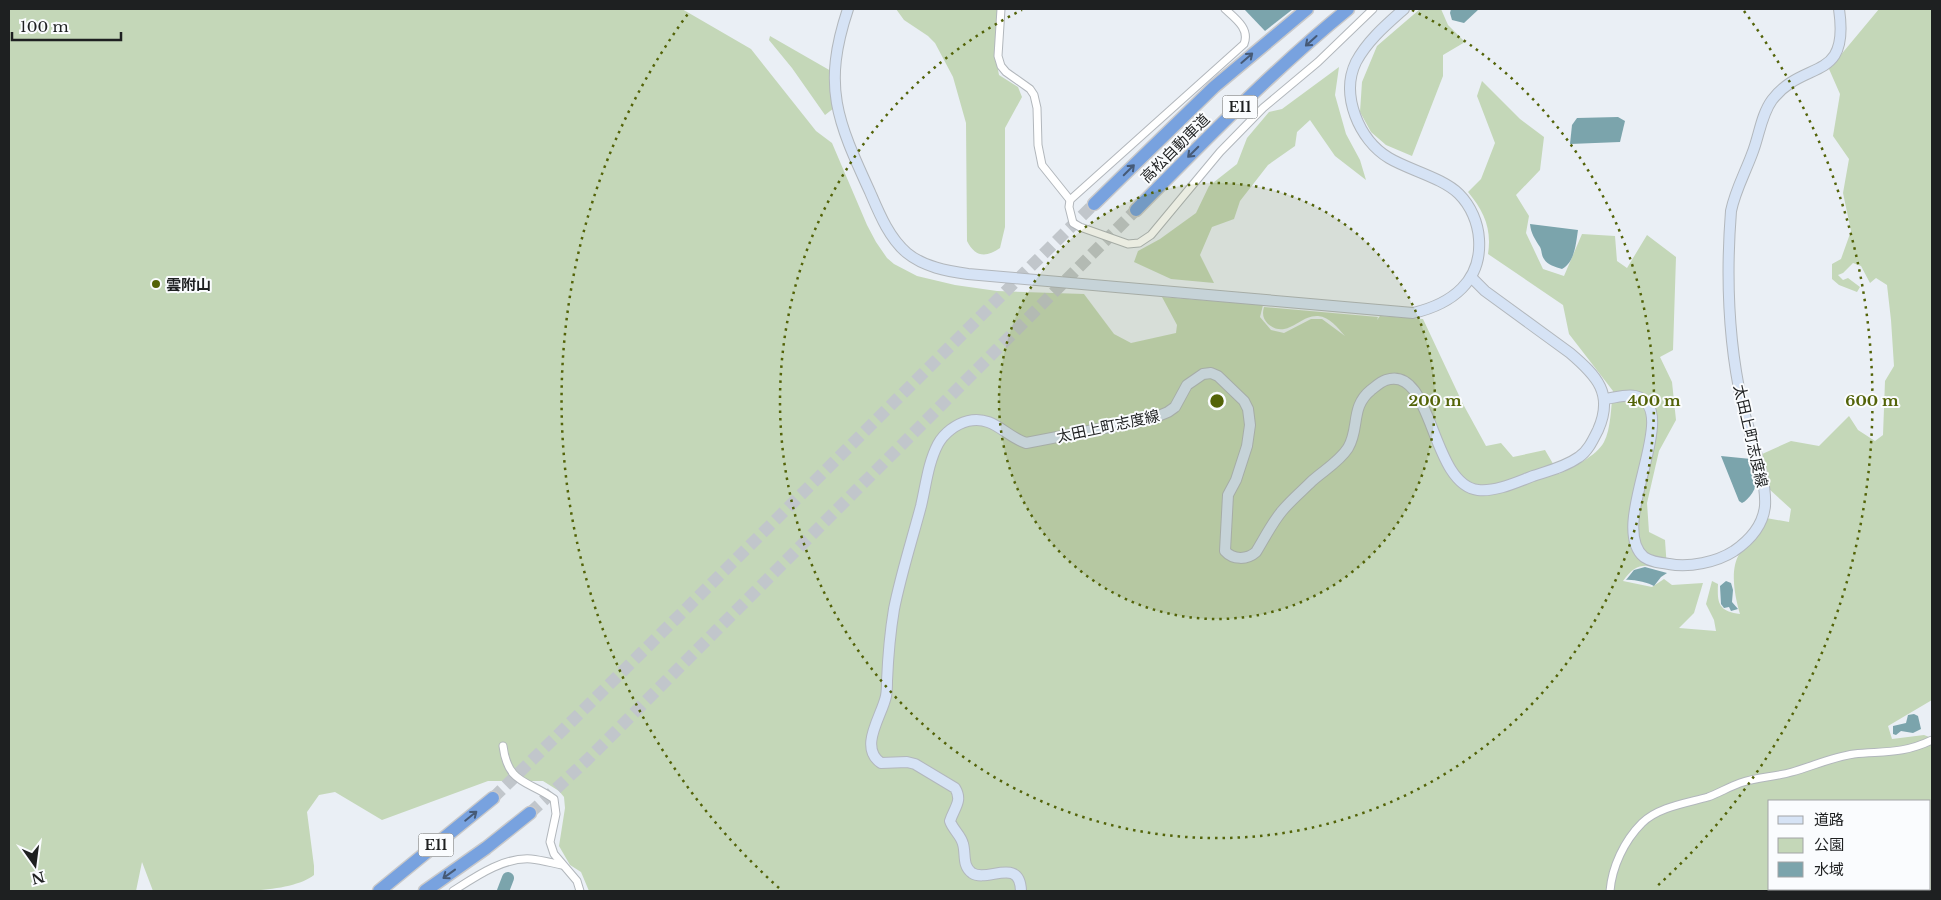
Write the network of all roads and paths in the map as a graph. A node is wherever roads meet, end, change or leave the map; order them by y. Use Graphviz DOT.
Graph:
graph roads {
  1 [pos="848,9"];
  2 [pos="1001,9"];
  3 [pos="1226,9"];
  4 [pos="1307,9"];
  5 [pos="1348,9"];
  6 [pos="1373,9"];
  7 [pos="1404,9"];
  8 [pos="1839,9"];
  9 [pos="1070,200"];
  10 [pos="1094,204"];
  11 [pos="1136,210"];
  12 [pos="1471,278"];
  13 [pos="1605,399"];
  14 [pos="1932,740"];
  15 [pos="504,746"];
  16 [pos="493,798"];
  17 [pos="530,813"];
  18 [pos="562,865"];
  19 [pos="379,891"];
  20 [pos="425,891"];
  21 [pos="453,891"];
  22 [pos="580,891"];
  23 [pos="1021,891"];
  24 [pos="1610,891"];
  1 -- 12 [label="main road"];
  2 -- 9 [label="street"];
  3 -- 9 [label="street"];
  10 -- 4 [label="highway, 高松自動車道 / E11, one-way"];
  5 -- 11 [label="highway, 高松自動車道 / E11, one-way"];
  6 -- 9 [label="street"];
  7 -- 12 [label="main road"];
  8 -- 13 [label="main road, 太田上町志度線"];
  12 -- 13 [label="main road"];
  13 -- 23 [label="main road, 太田上町志度線"];
  14 -- 24 [label="street"];
  15 -- 18 [label="street"];
  19 -- 16 [label="highway, E11, one-way"];
  17 -- 20 [label="highway, E11, one-way"];
  18 -- 21 [label="street"];
  18 -- 22 [label="street"];
}
